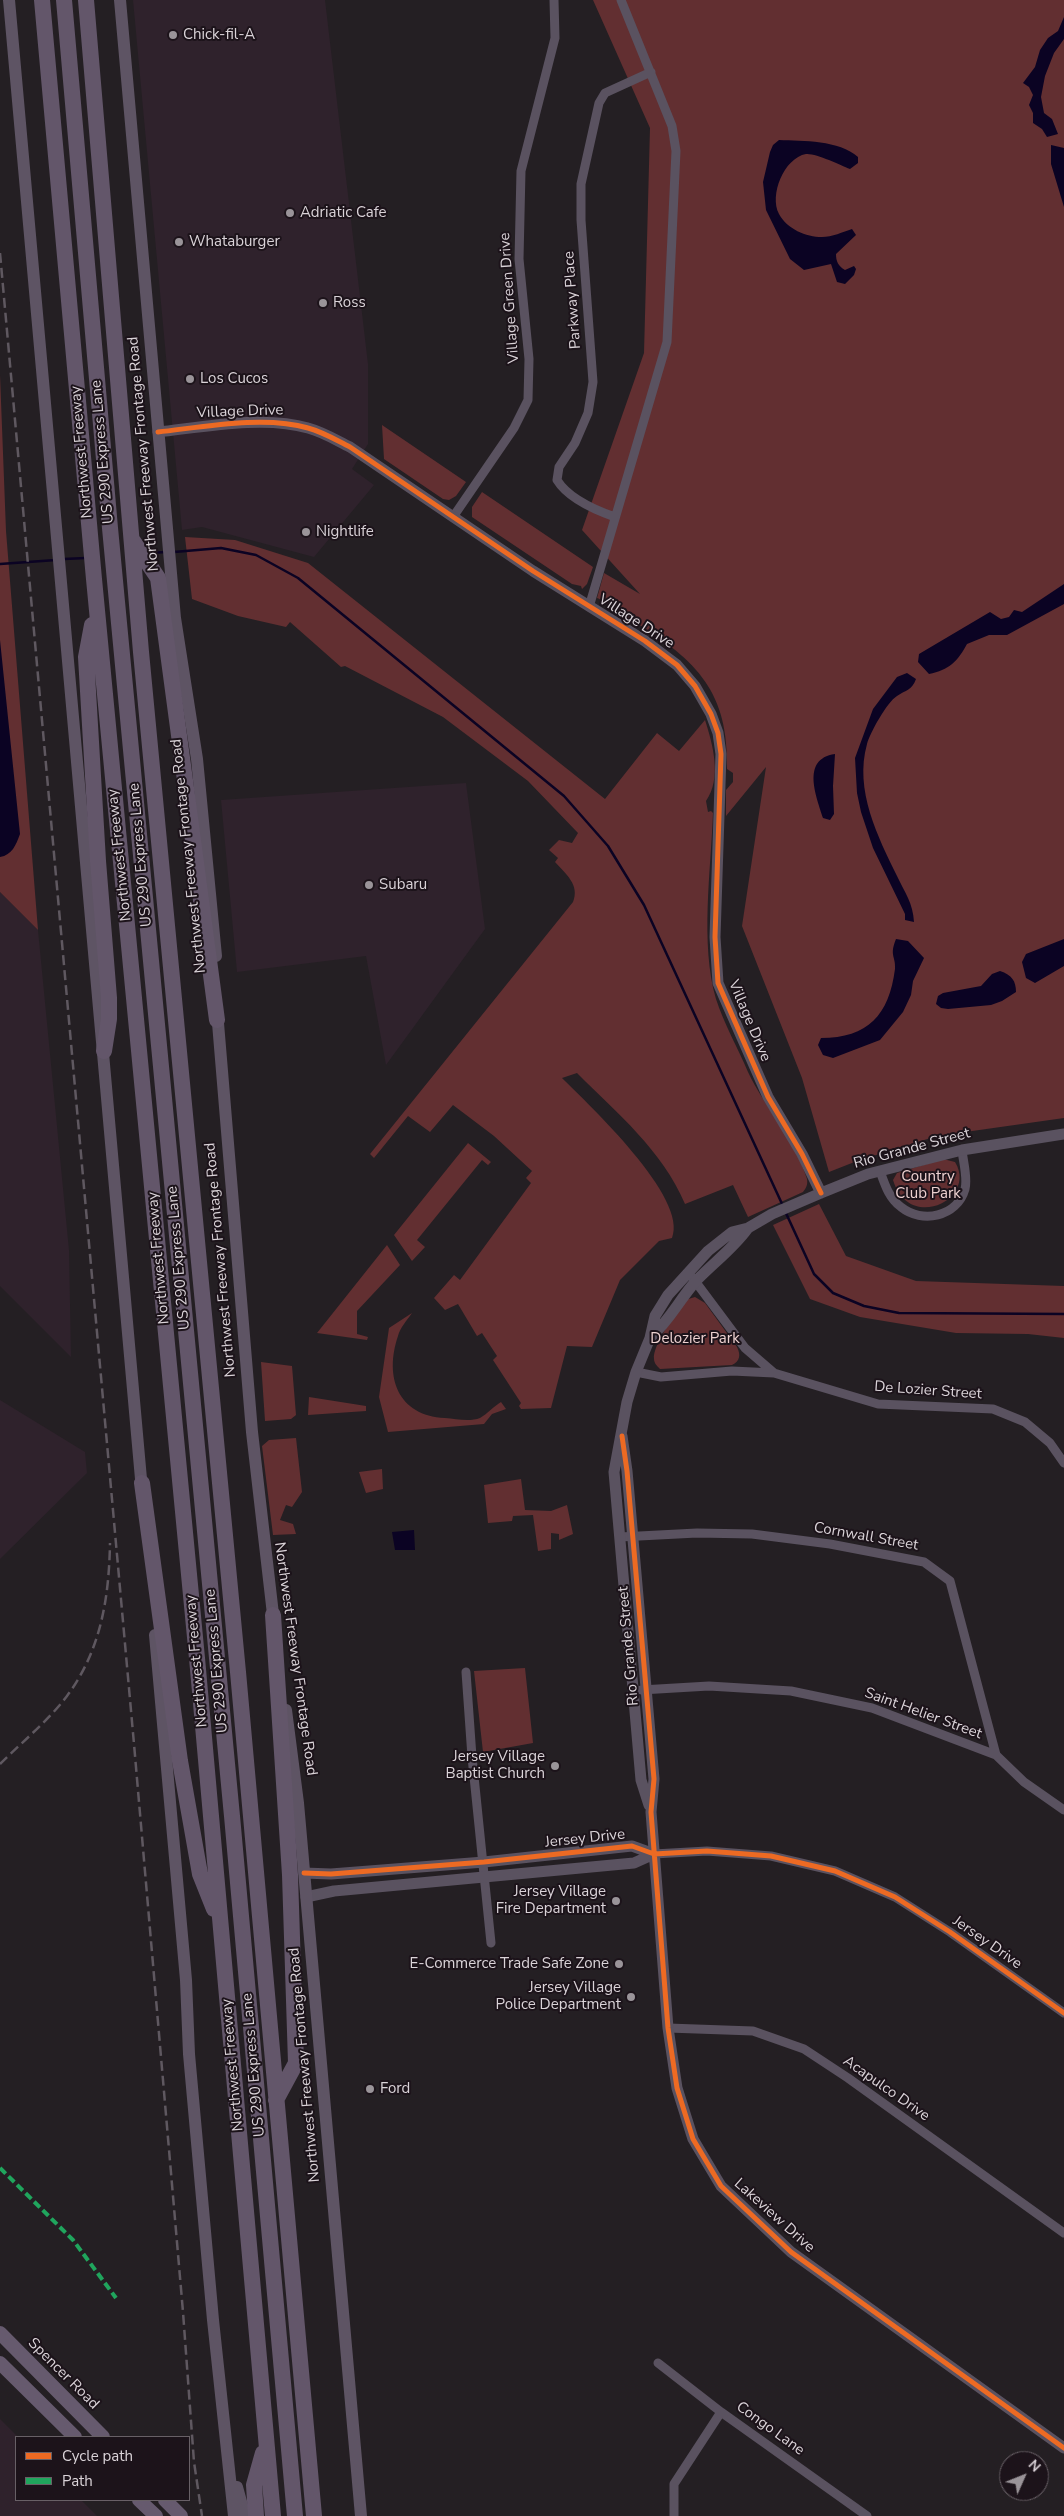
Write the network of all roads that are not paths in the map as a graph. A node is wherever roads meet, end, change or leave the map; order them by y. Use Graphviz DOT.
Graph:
graph roads {
  1 [pos="9,0"];
  2 [pos="13,0"];
  3 [pos="42,0"];
  4 [pos="64,0"];
  5 [pos="86,0"];
  6 [pos="120,0"];
  7 [pos="554,0"];
  8 [pos="620,0"];
  9 [pos="11,16"];
  10 [pos="651,72"];
  11 [pos="158,432"];
  12 [pos="453,517"];
  13 [pos="615,517"];
  14 [pos="131,533"];
  15 [pos="96,605"];
  16 [pos="589,607"];
  17 [pos="217,1020"];
  18 [pos="104,1051"];
  19 [pos="1064,1134"];
  20 [pos="962,1150"];
  21 [pos="880,1171"];
  22 [pos="821,1193"];
  23 [pos="748,1228"];
  24 [pos="688,1271"];
  25 [pos="696,1282"];
  26 [pos="650,1338"];
  27 [pos="636,1372"];
  28 [pos="774,1373"];
  29 [pos="1064,1463"];
  30 [pos="142,1483"];
  31 [pos="626,1537"];
  32 [pos="273,1615"];
  33 [pos="466,1672"];
  34 [pos="646,1690"];
  35 [pos="633,1691"];
  36 [pos="996,1755"];
  37 [pos="1064,1810"];
  38 [pos="651,1812"];
  39 [pos="654,1854"];
  40 [pos="484,1862"];
  41 [pos="304,1873"];
  42 [pos="485,1877"];
  43 [pos="306,1897"];
  44 [pos="220,1924"];
  45 [pos="490,1943"];
  46 [pos="1064,2013"];
  47 [pos="668,2028"];
  48 [pos="276,2100"];
  49 [pos="1064,2233"];
  50 [pos="0,2334"];
  51 [pos="0,2363"];
  52 [pos="658,2363"];
  53 [pos="721,2412"];
  54 [pos="74,2436"];
  55 [pos="102,2436"];
  56 [pos="266,2444"];
  57 [pos="1064,2448"];
  58 [pos="227,2454"];
  59 [pos="140,2501"];
  60 [pos="166,2501"];
  61 [pos="156,2516"];
  62 [pos="181,2516"];
  63 [pos="234,2516"];
  64 [pos="245,2516"];
  65 [pos="256,2516"];
  66 [pos="273,2516"];
  67 [pos="295,2516"];
  68 [pos="314,2516"];
  69 [pos="361,2516"];
  70 [pos="674,2516"];
  71 [pos="867,2516"];
  1 -- 9 [label="main road"];
  2 -- 9 [label="main road"];
  3 -- 15 [label="highway, Northwest Freeway"];
  4 -- 67 [label="highway, US 290 Express Lane"];
  5 -- 14 [label="highway"];
  6 -- 11 [label="main road, Northwest Freeway Frontage Road"];
  7 -- 12 [label="street, Village Green Drive"];
  8 -- 10 [label="street"];
  9 -- 18 [label="main road"];
  10 -- 13 [label="street"];
  10 -- 13 [label="street, Parkway Place"];
  11 -- 12 [label="street, Village Drive"];
  11 -- 17 [label="main road, Northwest Freeway Frontage Road"];
  12 -- 16 [label="street, Village Drive"];
  13 -- 16 [label="street"];
  14 -- 17 [label="highway"];
  14 -- 48 [label="highway"];
  15 -- 18 [label="highway"];
  15 -- 44 [label="highway, Northwest Freeway"];
  16 -- 22 [label="street, Village Drive"];
  17 -- 32 [label="main road, Northwest Freeway Frontage Road"];
  18 -- 30 [label="main road"];
  19 -- 20 [label="street, Rio Grande Street"];
  20 -- 21 [label="street, Rio Grande Street"];
  20 -- 21 [label="street"];
  21 -- 22 [label="street, Rio Grande Street"];
  22 -- 23 [label="street, Rio Grande Street"];
  23 -- 24 [label="street, Rio Grande Street"];
  23 -- 25 [label="street, Rio Grande Street"];
  24 -- 25 [label="street, De Lozier Street"];
  24 -- 26 [label="street, Rio Grande Street"];
  25 -- 26 [label="street, Rio Grande Street"];
  25 -- 28 [label="street, De Lozier Street"];
  26 -- 27 [label="street, Rio Grande Street"];
  27 -- 28 [label="street, De Lozier Street"];
  27 -- 31 [label="street, Rio Grande Street"];
  28 -- 29 [label="street, De Lozier Street"];
  30 -- 44 [label="highway"];
  30 -- 58 [label="main road"];
  31 -- 34 [label="street, Rio Grande Street"];
  31 -- 35 [label="street, Rio Grande Street"];
  31 -- 36 [label="street, Cornwall Street"];
  32 -- 41 [label="main road, Northwest Freeway Frontage Road"];
  32 -- 48 [label="highway"];
  33 -- 40 [label="street"];
  34 -- 35 [label="street, Saint Helier Street"];
  34 -- 36 [label="street, Saint Helier Street"];
  34 -- 38 [label="street, Rio Grande Street"];
  35 -- 38 [label="street, Rio Grande Street"];
  36 -- 37 [label="street, Saint Helier Street"];
  38 -- 39 [label="street, Rio Grande Street"];
  39 -- 40 [label="street, Jersey Drive"];
  39 -- 42 [label="street, Jersey Drive"];
  39 -- 46 [label="street, Jersey Drive"];
  39 -- 47 [label="street, Lakeview Drive"];
  40 -- 41 [label="street, Jersey Drive"];
  40 -- 42 [label="street"];
  41 -- 43 [label="main road, Northwest Freeway Frontage Road"];
  42 -- 43 [label="street, Jersey Drive"];
  42 -- 45 [label="street"];
  43 -- 69 [label="main road, Northwest Freeway Frontage Road"];
  44 -- 56 [label="highway, Northwest Freeway"];
  47 -- 49 [label="street, Acapulco Drive"];
  47 -- 57 [label="street, Lakeview Drive"];
  48 -- 68 [label="highway"];
  50 -- 55 [label="main road, Spencer Road"];
  51 -- 54 [label="main road"];
  52 -- 53 [label="street, Congo Lane"];
  53 -- 70 [label="street"];
  53 -- 71 [label="street, Congo Lane"];
  56 -- 65 [label="highway"];
  56 -- 66 [label="highway, Northwest Freeway"];
  58 -- 63 [label="main road"];
  58 -- 64 [label="main road"];
  59 -- 61 [label="main road"];
  60 -- 62 [label="main road"];
}
